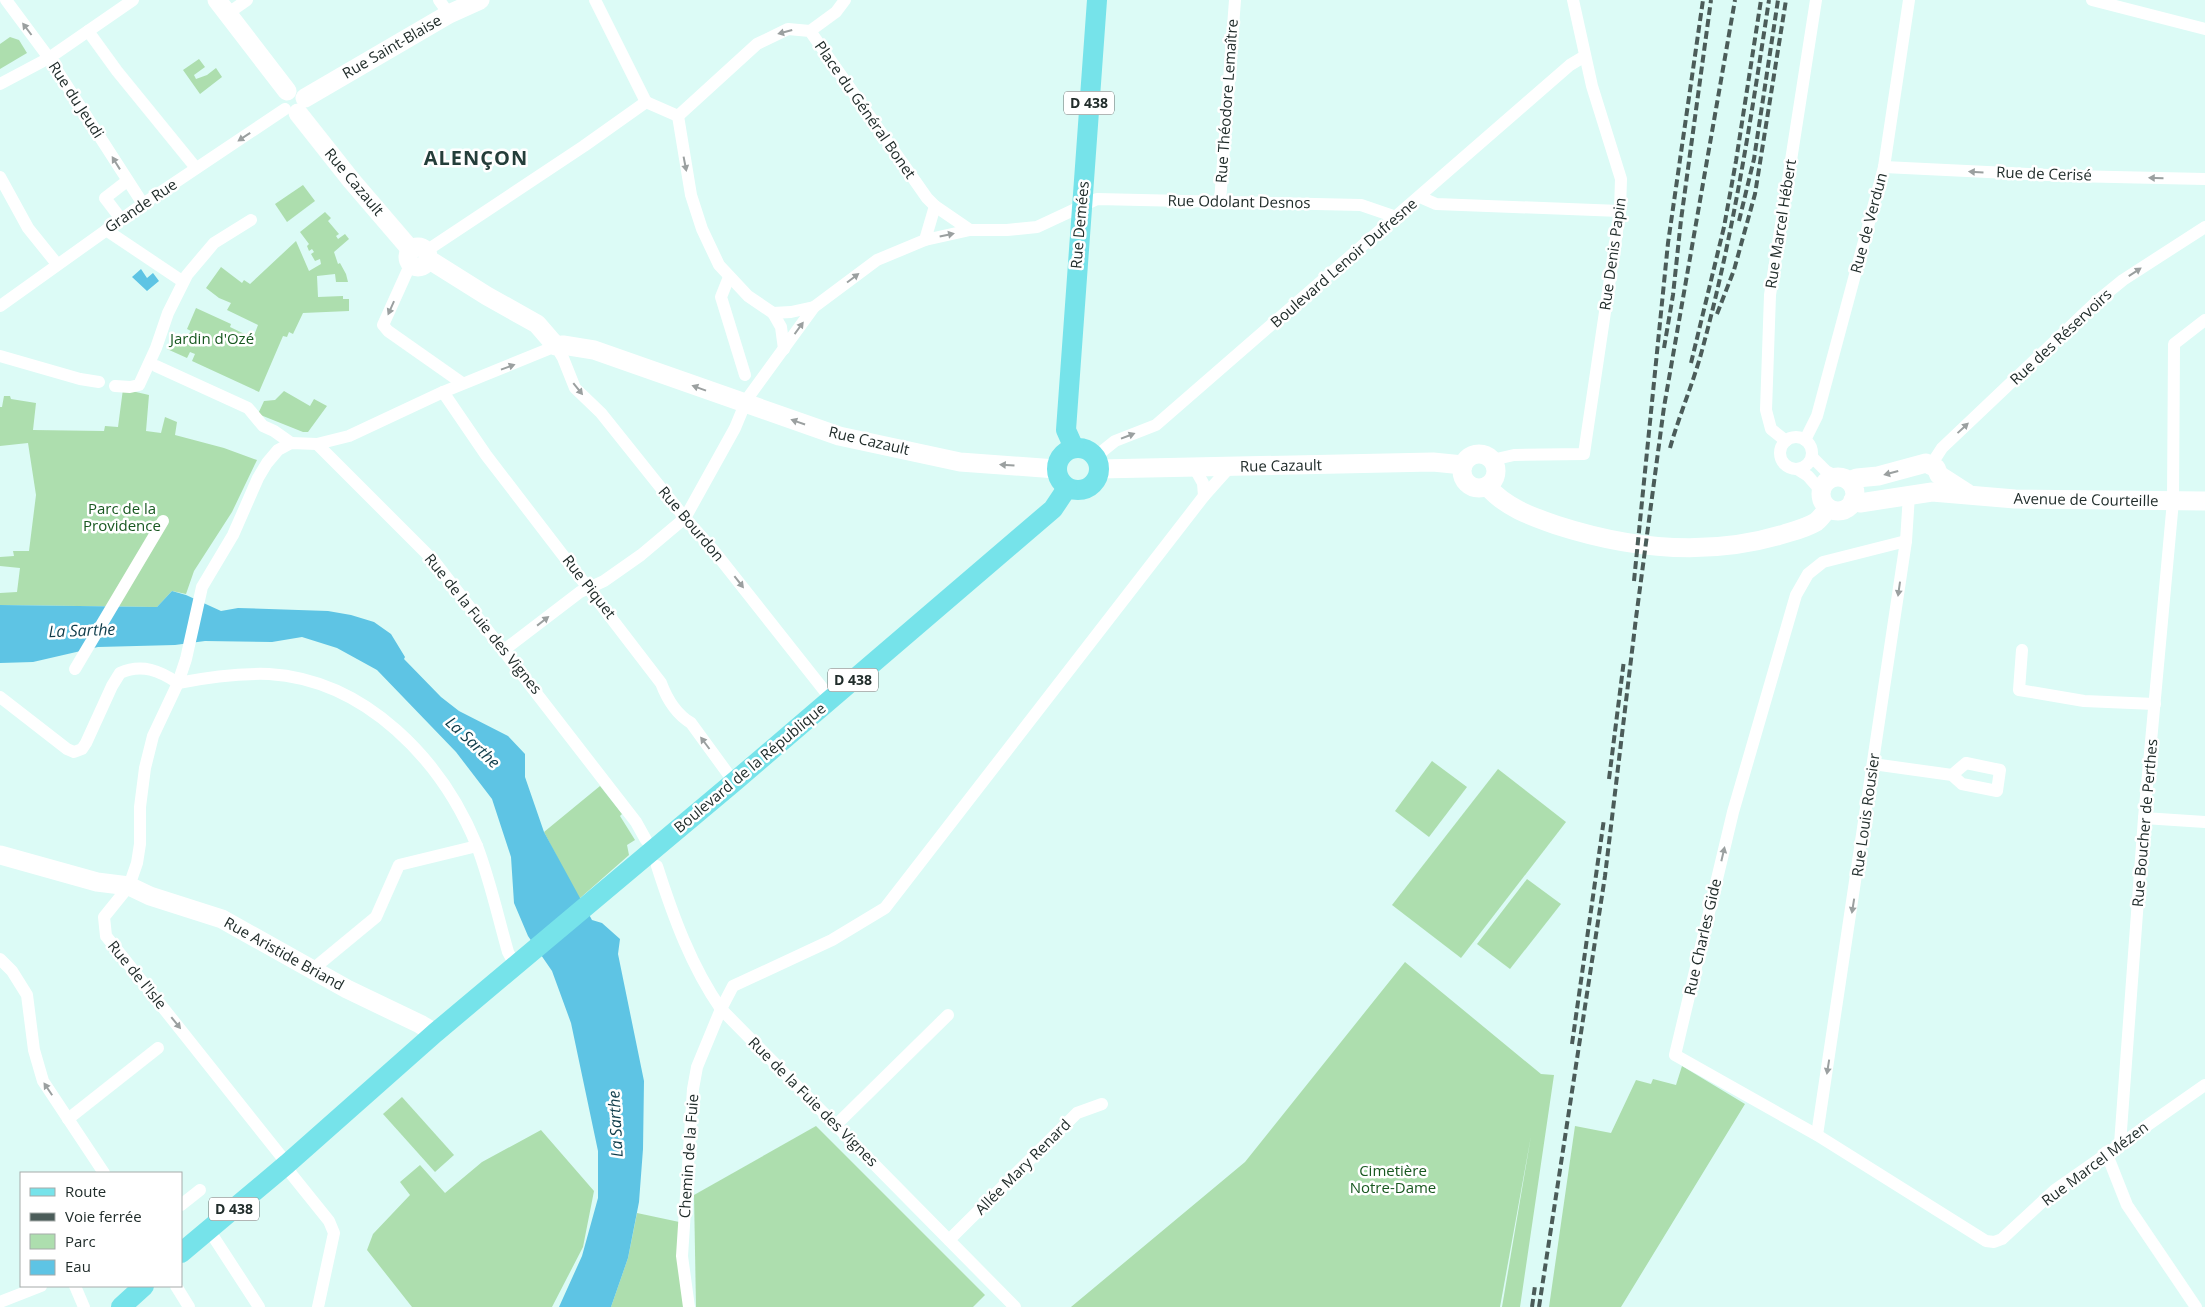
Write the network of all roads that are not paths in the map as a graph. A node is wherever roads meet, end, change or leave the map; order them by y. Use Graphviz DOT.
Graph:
graph roads {
  1 [pos="6,0"];
  2 [pos="133,0"];
  3 [pos="248,0"];
  4 [pos="480,0"];
  5 [pos="595,0"];
  6 [pos="845,0"];
  7 [pos="1097,0"];
  8 [pos="1235,0"];
  9 [pos="1573,0"];
  10 [pos="1816,0"];
  11 [pos="1909,0"];
  12 [pos="2092,0"];
  13 [pos="222,7"];
  14 [pos="444,7"];
  15 [pos="2205,29"];
  16 [pos="88,31"];
  17 [pos="810,32"];
  18 [pos="1585,56"];
  19 [pos="49,58"];
  20 [pos="0,84"];
  21 [pos="646,102"];
  22 [pos="294,103"];
  23 [pos="678,116"];
  24 [pos="1884,167"];
  25 [pos="196,168"];
  26 [pos="0,177"];
  27 [pos="2205,179"];
  28 [pos="127,181"];
  29 [pos="1420,197"];
  30 [pos="1220,202"];
  31 [pos="143,204"];
  32 [pos="1082,205"];
  33 [pos="935,206"];
  34 [pos="1620,211"];
  35 [pos="1396,217"];
  36 [pos="122,218"];
  37 [pos="251,220"];
  38 [pos="2205,227"];
  39 [pos="106,230"];
  40 [pos="970,230"];
  41 [pos="925,240"];
  42 [pos="419,256"];
  43 [pos="57,264"];
  44 [pos="729,277"];
  45 [pos="182,281"];
  46 [pos="0,306"];
  47 [pos="814,307"];
  48 [pos="773,312"];
  49 [pos="2205,320"];
  50 [pos="556,346"];
  51 [pos="784,349"];
  52 [pos="0,356"];
  53 [pos="153,364"];
  54 [pos="745,375"];
  55 [pos="100,382"];
  56 [pos="462,383"];
  57 [pos="115,386"];
  58 [pos="443,392"];
  59 [pos="745,404"];
  60 [pos="1805,440"];
  61 [pos="1786,442"];
  62 [pos="291,443"];
  63 [pos="317,444"];
  64 [pos="1074,448"];
  65 [pos="1812,456"];
  66 [pos="1492,460"];
  67 [pos="1097,463"];
  68 [pos="1463,465"];
  69 [pos="1229,468"];
  70 [pos="1056,469"];
  71 [pos="1194,469"];
  72 [pos="1797,469"];
  73 [pos="1934,477"];
  74 [pos="1844,479"];
  75 [pos="1487,486"];
  76 [pos="1067,488"];
  77 [pos="1909,495"];
  78 [pos="1204,496"];
  79 [pos="1825,500"];
  80 [pos="1853,500"];
  81 [pos="2173,501"];
  82 [pos="2205,501"];
  83 [pos="685,518"];
  84 [pos="163,521"];
  85 [pos="1906,541"];
  86 [pos="589,588"];
  87 [pos="504,650"];
  88 [pos="2022,650"];
  89 [pos="75,669"];
  90 [pos="178,683"];
  91 [pos="0,697"];
  92 [pos="831,699"];
  93 [pos="2155,704"];
  94 [pos="1873,764"];
  95 [pos="1952,775"];
  96 [pos="734,782"];
  97 [pos="2144,818"];
  98 [pos="2205,822"];
  99 [pos="646,840"];
  100 [pos="477,846"];
  101 [pos="0,855"];
  102 [pos="657,866"];
  103 [pos="128,886"];
  104 [pos="0,959"];
  105 [pos="515,965"];
  106 [pos="313,969"];
  107 [pos="721,1009"];
  108 [pos="948,1015"];
  109 [pos="434,1033"];
  110 [pos="158,1048"];
  111 [pos="2205,1085"];
  112 [pos="1102,1104"];
  113 [pos="68,1119"];
  114 [pos="836,1125"];
  115 [pos="1817,1135"];
  116 [pos="2120,1144"];
  117 [pos="2106,1152"];
  118 [pos="287,1164"];
  119 [pos="103,1172"];
  120 [pos="200,1190"];
  121 [pos="182,1204"];
  122 [pos="209,1230"];
  123 [pos="949,1240"];
  124 [pos="1986,1241"];
  125 [pos="182,1252"];
  126 [pos="38,1287"];
  127 [pos="75,1287"];
  128 [pos="143,1287"];
  129 [pos="177,1287"];
  130 [pos="0,1302"];
  131 [pos="84,1307"];
  132 [pos="121,1307"];
  133 [pos="189,1307"];
  134 [pos="259,1307"];
  135 [pos="318,1307"];
  136 [pos="689,1307"];
  137 [pos="1015,1307"];
  138 [pos="2196,1307"];
  19 -- 1 [label="street, Rue du Jeudi, one-way"];
  2 -- 16 [label="street"];
  3 -- 13 [label="street"];
  4 -- 14 [label="street, Rue Saint-Blaise"];
  5 -- 21 [label="street"];
  6 -- 17 [label="street"];
  7 -- 32 [label="main road, Rue Demées / D 438"];
  8 -- 30 [label="street, Rue Théodore Lemaître"];
  9 -- 18 [label="street, Rue Denis Papin"];
  10 -- 61 [label="street, Rue Marcel Hébert"];
  11 -- 24 [label="street, Rue de Verdun"];
  12 -- 15 [label="street"];
  13 -- 22 [label="street, Rue Cazault"];
  14 -- 22 [label="street, Rue Saint-Blaise"];
  16 -- 19 [label="street"];
  16 -- 25 [label="street"];
  17 -- 23 [label="street, Place du Général Bonet, one-way"];
  17 -- 33 [label="street, Place du Général Bonet"];
  18 -- 29 [label="street, Boulevard Lenoir Dufresne"];
  18 -- 34 [label="street, Rue Denis Papin"];
  19 -- 20 [label="street"];
  28 -- 19 [label="street, Rue du Jeudi, one-way"];
  21 -- 23 [label="street"];
  21 -- 42 [label="street"];
  22 -- 25 [label="street, Grande Rue, one-way"];
  22 -- 42 [label="street, Rue Cazault"];
  23 -- 44 [label="street, one-way"];
  27 -- 24 [label="street, Rue de Cerisé, one-way"];
  24 -- 60 [label="street, Rue de Verdun"];
  25 -- 31 [label="street, Grande Rue"];
  26 -- 43 [label="street"];
  28 -- 31 [label="street, Rue du Jeudi"];
  28 -- 36 [label="street"];
  29 -- 34 [label="street"];
  29 -- 35 [label="street, Boulevard Lenoir Dufresne"];
  30 -- 32 [label="street, Rue Odolant Desnos"];
  30 -- 35 [label="street, Rue Odolant Desnos"];
  31 -- 36 [label="street, Grande Rue"];
  32 -- 40 [label="street"];
  32 -- 64 [label="main road, Rue Demées / D 438"];
  33 -- 40 [label="street"];
  33 -- 41 [label="street"];
  34 -- 66 [label="street, Rue Denis Papin"];
  67 -- 35 [label="street, Boulevard Lenoir Dufresne, one-way"];
  36 -- 39 [label="street, Grande Rue"];
  37 -- 45 [label="street"];
  73 -- 38 [label="street, Rue des Réservoirs, one-way"];
  39 -- 43 [label="street, Grande Rue"];
  39 -- 45 [label="street"];
  41 -- 40 [label="street, one-way"];
  47 -- 41 [label="street, one-way"];
  42 -- 50 [label="street, Rue Cazault"];
  42 -- 56 [label="street, one-way"];
  43 -- 46 [label="street, Grande Rue"];
  44 -- 48 [label="street"];
  44 -- 54 [label="street"];
  45 -- 53 [label="street"];
  47 -- 48 [label="street"];
  51 -- 47 [label="street, one-way"];
  48 -- 51 [label="street"];
  49 -- 81 [label="street, Rue Boucher de Perthes"];
  56 -- 50 [label="street, one-way"];
  59 -- 50 [label="street, Rue Cazault, one-way"];
  50 -- 83 [label="street, Rue Bourdon, one-way"];
  51 -- 59 [label="street"];
  52 -- 55 [label="street"];
  53 -- 57 [label="street"];
  53 -- 62 [label="street"];
  56 -- 58 [label="street"];
  58 -- 63 [label="street"];
  58 -- 86 [label="street, Rue Piquet"];
  70 -- 59 [label="street, Rue Cazault, one-way"];
  59 -- 83 [label="street"];
  60 -- 61 [label="street"];
  60 -- 65 [label="street"];
  61 -- 72 [label="street"];
  62 -- 63 [label="street"];
  62 -- 90 [label="street, Rue de l'Isle"];
  63 -- 87 [label="street, Rue de la Fuie des Vignes"];
  64 -- 67 [label="main road"];
  64 -- 70 [label="main road"];
  65 -- 72 [label="street"];
  65 -- 74 [label="street"];
  66 -- 68 [label="street"];
  66 -- 75 [label="street"];
  67 -- 71 [label="street, Rue Cazault"];
  67 -- 76 [label="main road"];
  68 -- 69 [label="street, Rue Cazault"];
  68 -- 75 [label="street"];
  69 -- 71 [label="street, Rue Cazault"];
  69 -- 78 [label="street, Chemin de la Fuie"];
  70 -- 76 [label="main road"];
  71 -- 78 [label="street"];
  72 -- 79 [label="street"];
  73 -- 74 [label="street, Avenue de Courteille, one-way"];
  73 -- 77 [label="street, Avenue de Courteille"];
  73 -- 81 [label="street, Avenue de Courteille"];
  74 -- 79 [label="street, Avenue de Courteille"];
  74 -- 80 [label="street"];
  75 -- 79 [label="street, Avenue de Courteille"];
  76 -- 92 [label="main road, Boulevard de la République / D 438"];
  77 -- 80 [label="street, Avenue de Courteille"];
  77 -- 85 [label="street, Rue Louis Rousier"];
  78 -- 107 [label="street, Chemin de la Fuie"];
  79 -- 80 [label="street, Avenue de Courteille"];
  81 -- 82 [label="street, Avenue de Courteille"];
  81 -- 93 [label="street, Rue Boucher de Perthes"];
  83 -- 86 [label="street"];
  83 -- 92 [label="street, Rue Bourdon, one-way"];
  84 -- 89 [label="street"];
  85 -- 94 [label="street, Rue Louis Rousier, one-way"];
  115 -- 85 [label="street, Rue Charles Gide, one-way"];
  87 -- 86 [label="street, one-way"];
  96 -- 86 [label="street, Rue Piquet, one-way"];
  87 -- 99 [label="street, Rue de la Fuie des Vignes"];
  88 -- 93 [label="street"];
  90 -- 91 [label="street"];
  90 -- 100 [label="street"];
  90 -- 103 [label="street, Rue de l'Isle"];
  92 -- 96 [label="main road, Boulevard de la République / D 438"];
  93 -- 97 [label="street, Rue Boucher de Perthes"];
  94 -- 95 [label="street"];
  94 -- 115 [label="street, Rue Louis Rousier, one-way"];
  96 -- 105 [label="main road, Boulevard de la République / D 438"];
  97 -- 98 [label="street"];
  97 -- 116 [label="street, Rue Boucher de Perthes"];
  100 -- 105 [label="street"];
  100 -- 106 [label="street"];
  101 -- 103 [label="street"];
  102 -- 107 [label="street, Rue de la Fuie des Vignes"];
  103 -- 106 [label="street, Rue Aristide Briand"];
  103 -- 118 [label="street, Rue de l'Isle, one-way"];
  113 -- 104 [label="street, one-way"];
  105 -- 109 [label="main road, D 438"];
  106 -- 109 [label="street, Rue Aristide Briand"];
  107 -- 114 [label="street, Rue de la Fuie des Vignes"];
  107 -- 136 [label="street, Chemin de la Fuie"];
  108 -- 114 [label="street"];
  109 -- 118 [label="main road, D 438"];
  110 -- 113 [label="street"];
  111 -- 116 [label="street, Rue Marcel Mézen"];
  112 -- 123 [label="street, Allée Mary Renard"];
  113 -- 119 [label="street"];
  114 -- 123 [label="street, Rue de la Fuie des Vignes"];
  115 -- 124 [label="street, Rue Charles Gide"];
  116 -- 117 [label="street, Rue Marcel Mézen"];
  117 -- 124 [label="street, Rue Marcel Mézen"];
  117 -- 138 [label="street"];
  118 -- 122 [label="main road, D 438"];
  118 -- 135 [label="street, Rue de l'Isle"];
  120 -- 121 [label="street"];
  122 -- 125 [label="main road, D 438"];
  122 -- 134 [label="street"];
  123 -- 137 [label="street, Rue de la Fuie des Vignes"];
  126 -- 130 [label="street"];
  127 -- 131 [label="street"];
  128 -- 132 [label="main road"];
  129 -- 133 [label="street"];
}
